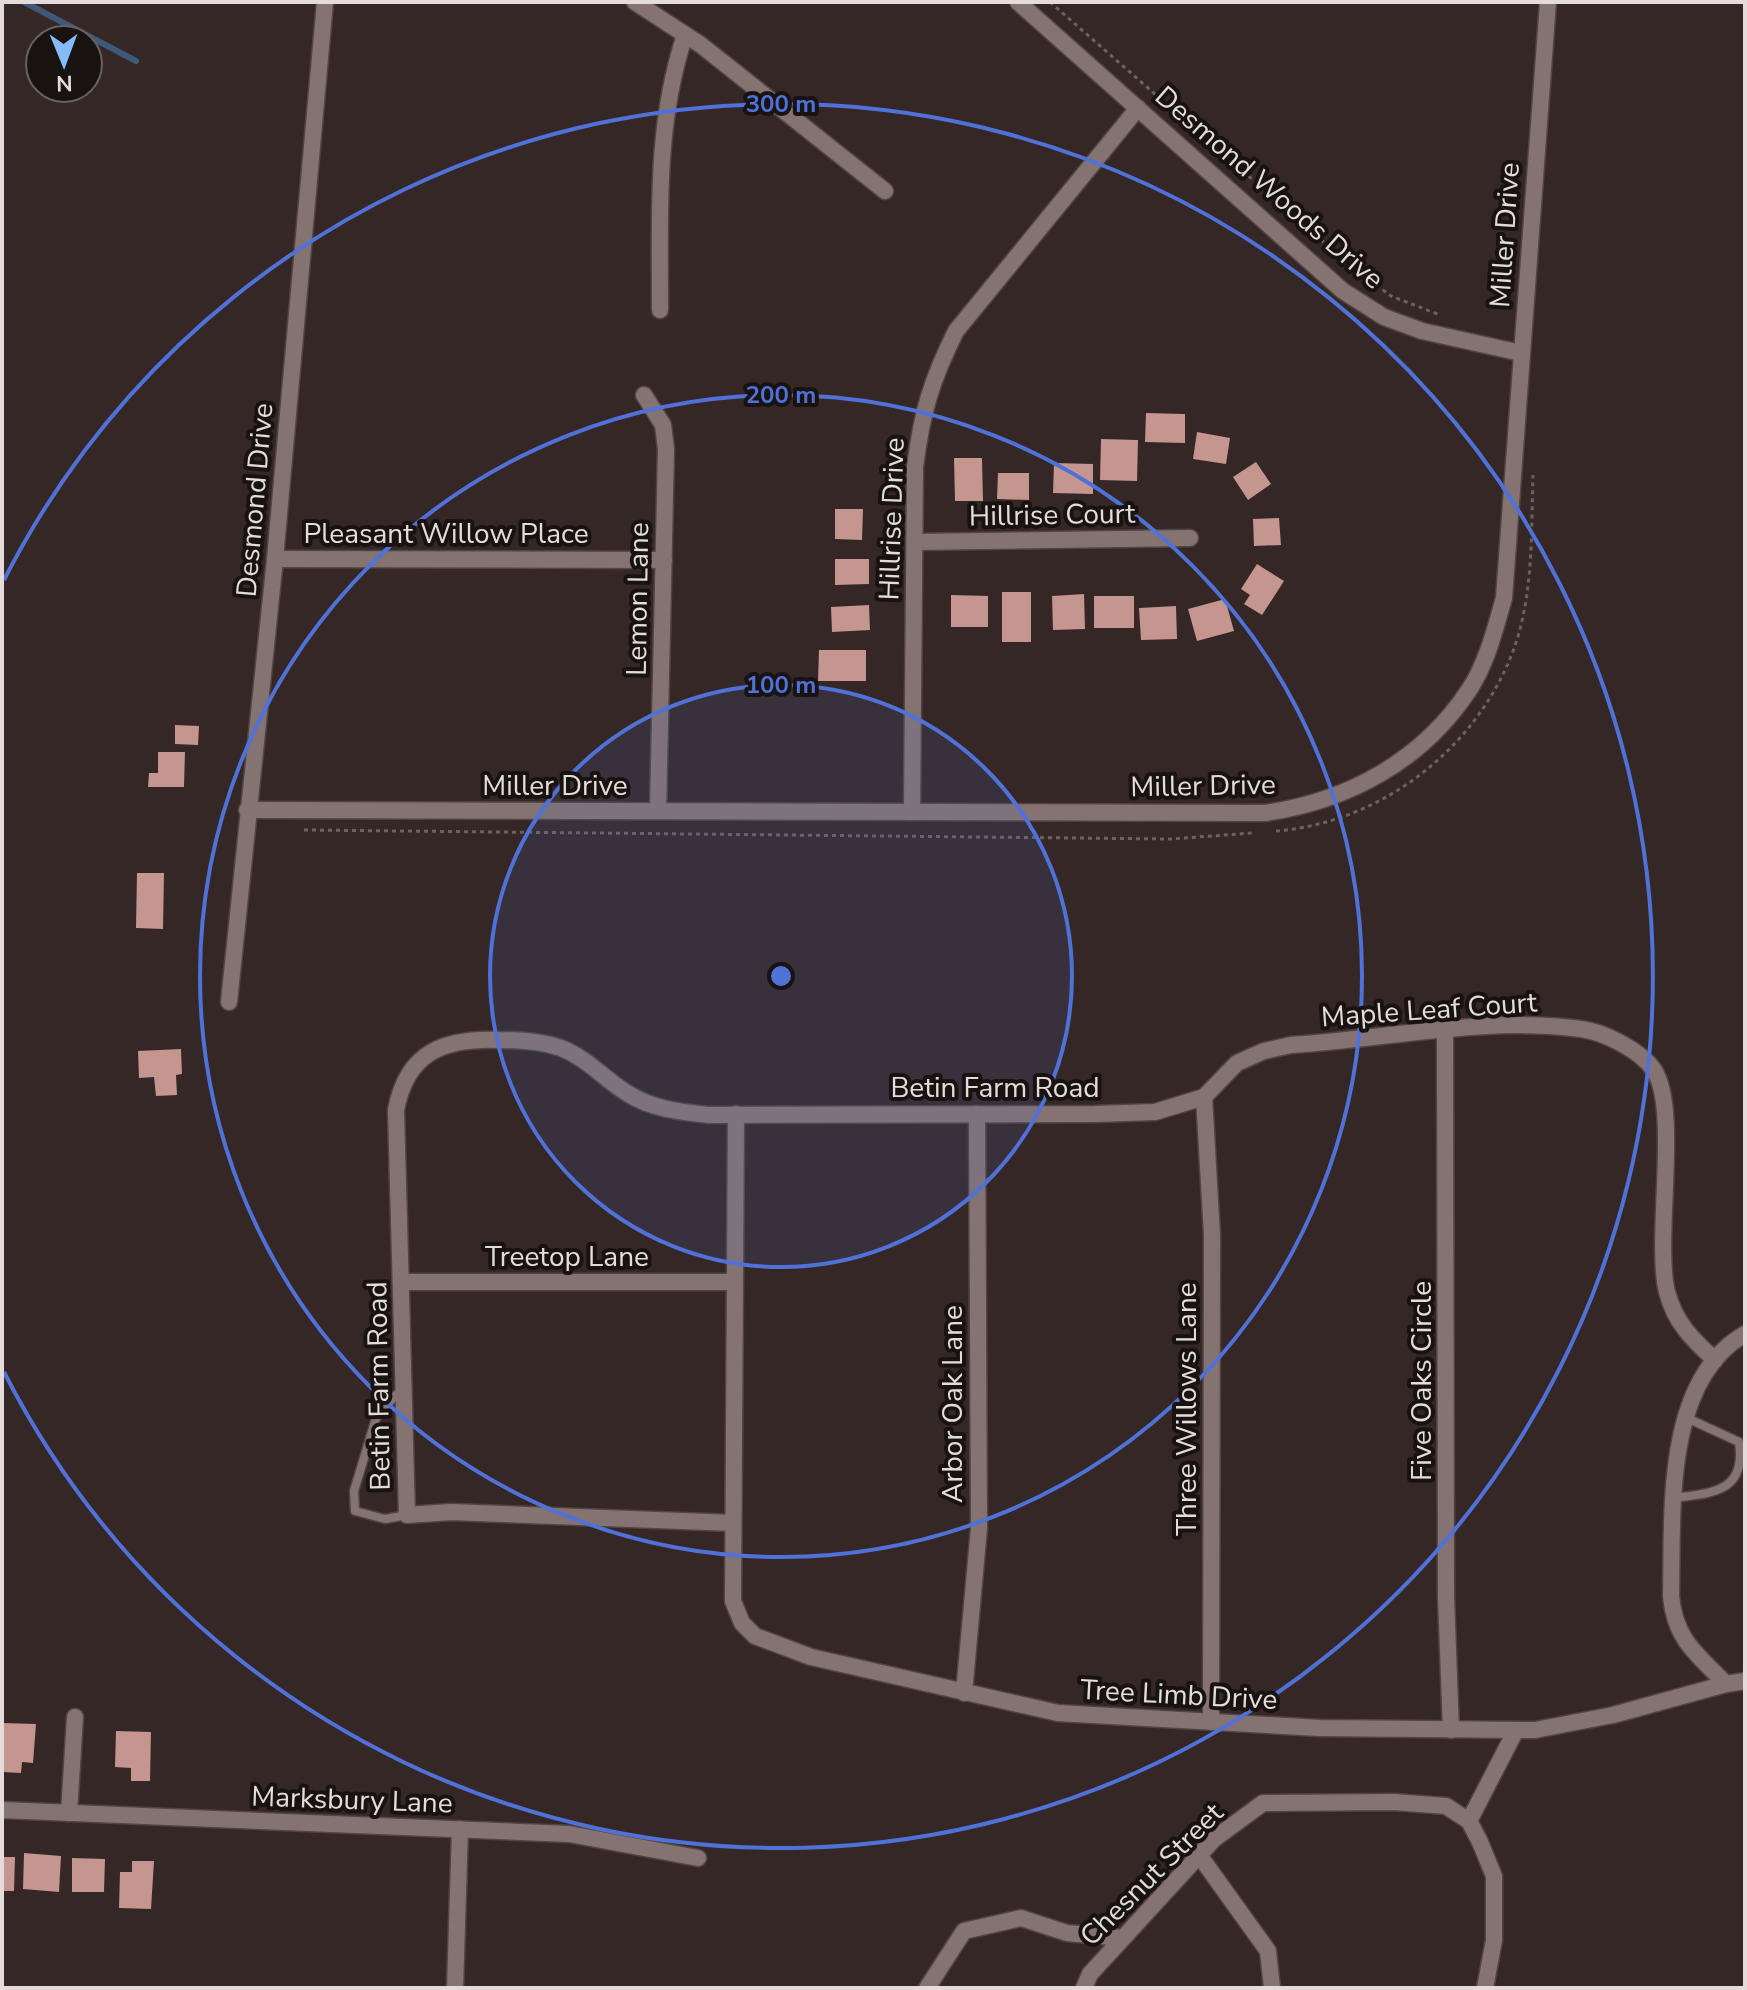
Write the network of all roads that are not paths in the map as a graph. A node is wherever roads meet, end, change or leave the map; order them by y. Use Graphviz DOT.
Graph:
graph roads {
  1 [pos="325,2"];
  2 [pos="635,2"];
  3 [pos="1018,2"];
  4 [pos="1548,2"];
  5 [pos="685,35"];
  6 [pos="1138,108"];
  7 [pos="885,191"];
  8 [pos="660,310"];
  9 [pos="1521,353"];
  10 [pos="644,395"];
  11 [pos="1190,538"];
  12 [pos="915,542"];
  13 [pos="275,559"];
  14 [pos="664,560"];
  15 [pos="247,810"];
  16 [pos="658,811"];
  17 [pos="912,812"];
  18 [pos="229,1002"];
  19 [pos="1445,1031"];
  20 [pos="1204,1097"];
  21 [pos="736,1114"];
  22 [pos="977,1114"];
  23 [pos="402,1282"];
  24 [pos="732,1282"];
  25 [pos="1745,1334"];
  26 [pos="1715,1360"];
  27 [pos="401,1390"];
  28 [pos="1687,1418"];
  29 [pos="1674,1498"];
  30 [pos="407,1515"];
  31 [pos="733,1523"];
  32 [pos="1745,1681"];
  33 [pos="1726,1684"];
  34 [pos="964,1693"];
  35 [pos="75,1717"];
  36 [pos="1211,1722"];
  37 [pos="1451,1730"];
  38 [pos="1516,1730"];
  39 [pos="2,1810"];
  40 [pos="69,1813"];
  41 [pos="1469,1821"];
  42 [pos="460,1829"];
  43 [pos="1199,1855"];
  44 [pos="698,1858"];
  45 [pos="1123,1938"];
  46 [pos="455,1988"];
  47 [pos="927,1988"];
  48 [pos="1084,1988"];
  49 [pos="1272,1988"];
  50 [pos="1485,1988"];
  1 -- 13 [label="street, Desmond Drive"];
  2 -- 5 [label="street"];
  3 -- 6 [label="street, Desmond Woods Drive"];
  4 -- 9 [label="street, Miller Drive"];
  5 -- 7 [label="street"];
  5 -- 8 [label="street"];
  6 -- 9 [label="street, Desmond Woods Drive"];
  6 -- 12 [label="street, Hillrise Drive"];
  9 -- 17 [label="street, Miller Drive"];
  10 -- 14 [label="street, Lemon Lane"];
  11 -- 12 [label="street, Hillrise Court"];
  12 -- 17 [label="street, Hillrise Drive"];
  13 -- 14 [label="street, Pleasant Willow Place"];
  13 -- 15 [label="street, Desmond Drive"];
  14 -- 16 [label="street, Lemon Lane"];
  15 -- 16 [label="street, Miller Drive"];
  15 -- 18 [label="street, Desmond Drive"];
  16 -- 17 [label="street, Miller Drive"];
  19 -- 20 [label="street, Maple Leaf Court"];
  19 -- 26 [label="street, Maple Leaf Court"];
  19 -- 37 [label="street, Five Oaks Circle"];
  20 -- 22 [label="street, Betin Farm Road"];
  20 -- 36 [label="street, Three Willows Lane"];
  21 -- 22 [label="street, Betin Farm Road"];
  21 -- 23 [label="street, Betin Farm Road"];
  21 -- 24 [label="street"];
  22 -- 34 [label="street, Arbor Oak Lane"];
  23 -- 24 [label="street, Treetop Lane"];
  23 -- 27 [label="street, Betin Farm Road"];
  24 -- 31 [label="street"];
  25 -- 26 [label="street"];
  26 -- 28 [label="street"];
  27 -- 30 [label="street, Betin Farm Road"];
  27 -- 30 [label="lane"];
  28 -- 29 [label="street"];
  28 -- 29 [label="lane"];
  29 -- 33 [label="street"];
  30 -- 31 [label="street, Betin Farm Road"];
  31 -- 34 [label="street, Tree Limb Drive"];
  32 -- 33 [label="street"];
  33 -- 38 [label="street, Tree Limb Drive"];
  34 -- 36 [label="street, Tree Limb Drive"];
  35 -- 40 [label="street"];
  36 -- 37 [label="street, Tree Limb Drive"];
  37 -- 38 [label="street, Tree Limb Drive"];
  38 -- 41 [label="street"];
  39 -- 40 [label="street, Marksbury Lane"];
  40 -- 42 [label="street, Marksbury Lane"];
  41 -- 43 [label="street, Chesnut Street"];
  41 -- 50 [label="street"];
  42 -- 44 [label="street, Marksbury Lane"];
  42 -- 46 [label="street"];
  43 -- 45 [label="street, Chesnut Street"];
  43 -- 49 [label="street"];
  45 -- 47 [label="street"];
  45 -- 48 [label="street, Chesnut Street"];
}
